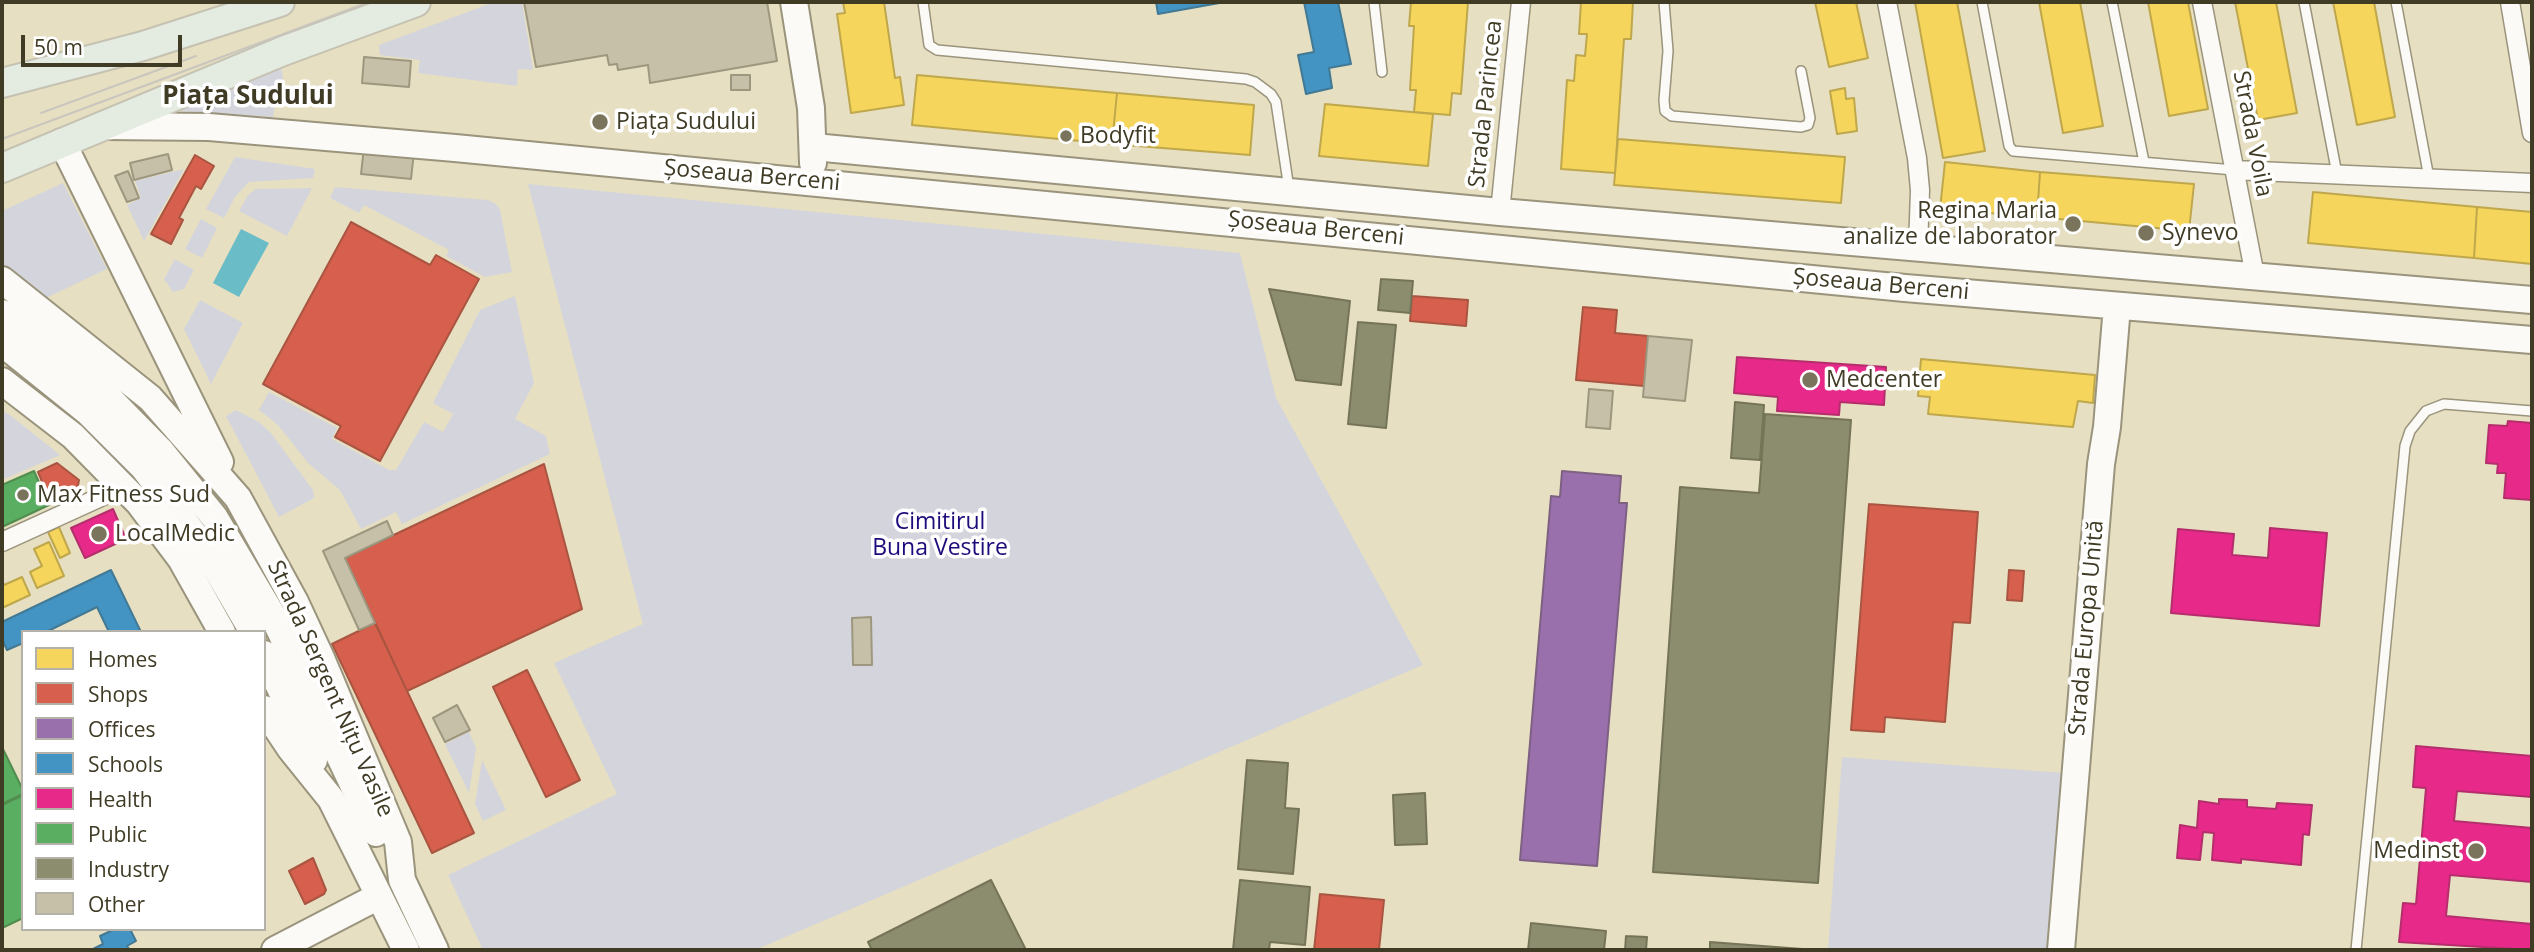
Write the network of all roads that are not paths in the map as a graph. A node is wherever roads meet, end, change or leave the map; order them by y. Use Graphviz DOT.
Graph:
graph roads {
  1 [pos="280,2"];
  2 [pos="416,2"];
  3 [pos="794,2"];
  4 [pos="923,2"];
  5 [pos="1374,2"];
  6 [pos="1521,2"];
  7 [pos="1664,2"];
  8 [pos="1887,2"];
  9 [pos="1982,2"];
  10 [pos="2112,2"];
  11 [pos="2202,2"];
  12 [pos="2304,2"];
  13 [pos="2396,2"];
  14 [pos="2510,2"];
  15 [pos="1801,71"];
  16 [pos="1382,72"];
  17 [pos="2,83"];
  18 [pos="100,126"];
  19 [pos="2532,132"];
  20 [pos="62,142"];
  21 [pos="814,148"];
  22 [pos="2144,162"];
  23 [pos="2,168"];
  24 [pos="2234,170"];
  25 [pos="2337,174"];
  26 [pos="2429,178"];
  27 [pos="811,181"];
  28 [pos="2532,183"];
  29 [pos="1289,193"];
  30 [pos="1500,212"];
  31 [pos="1712,230"];
  32 [pos="1918,248"];
  33 [pos="1709,268"];
  34 [pos="2255,276"];
  35 [pos="2,280"];
  36 [pos="2532,300"];
  37 [pos="2118,306"];
  38 [pos="2,313"];
  39 [pos="2532,340"];
  40 [pos="2,343"];
  41 [pos="2,381"];
  42 [pos="2532,411"];
  43 [pos="125,486"];
  44 [pos="238,498"];
  45 [pos="2,542"];
  46 [pos="221,630"];
  47 [pos="252,630"];
  48 [pos="266,658"];
  49 [pos="266,712"];
  50 [pos="331,799"];
  51 [pos="402,880"];
  52 [pos="379,896"];
  53 [pos="275,950"];
  54 [pos="405,950"];
  55 [pos="435,950"];
  56 [pos="2061,950"];
  57 [pos="2356,950"];
  1 -- 17 [label="main road"];
  2 -- 18 [label="main road"];
  3 -- 21 [label="main road"];
  4 -- 29 [label="lane"];
  5 -- 16 [label="lane"];
  6 -- 30 [label="street, Strada Parincea"];
  7 -- 15 [label="lane"];
  8 -- 32 [label="street"];
  9 -- 22 [label="lane"];
  10 -- 22 [label="lane"];
  11 -- 24 [label="street, Strada Voila"];
  12 -- 25 [label="lane"];
  13 -- 26 [label="lane"];
  14 -- 19 [label="street"];
  18 -- 20 [label="main road"];
  18 -- 27 [label="main road, Șoseaua Berceni"];
  20 -- 23 [label="main road"];
  20 -- 44 [label="main road"];
  21 -- 27 [label="main road"];
  21 -- 29 [label="main road, Șoseaua Berceni"];
  22 -- 24 [label="lane"];
  24 -- 25 [label="street"];
  24 -- 34 [label="street, Strada Voila"];
  25 -- 26 [label="street"];
  26 -- 28 [label="street"];
  27 -- 33 [label="main road, Șoseaua Berceni"];
  29 -- 30 [label="main road, Șoseaua Berceni"];
  30 -- 31 [label="main road, Șoseaua Berceni"];
  31 -- 32 [label="main road, Șoseaua Berceni"];
  31 -- 33 [label="main road"];
  32 -- 34 [label="main road, Șoseaua Berceni"];
  33 -- 37 [label="main road, Șoseaua Berceni"];
  34 -- 36 [label="main road, Șoseaua Berceni"];
  35 -- 44 [label="main road, Strada Sergent Nițu Vasile"];
  37 -- 39 [label="main road, Șoseaua Berceni"];
  37 -- 56 [label="main road, Strada Europa Unită"];
  38 -- 51 [label="main road"];
  40 -- 47 [label="main road"];
  41 -- 43 [label="main road"];
  42 -- 57 [label="lane"];
  43 -- 45 [label="street"];
  43 -- 46 [label="main road"];
  44 -- 51 [label="main road, Strada Sergent Nițu Vasile"];
  48 -- 50 [label="main road"];
  49 -- 50 [label="main road, Strada Sergent Nițu Vasile"];
  50 -- 52 [label="main road, Strada Sergent Nițu Vasile"];
  51 -- 55 [label="main road, Strada Sergent Nițu Vasile"];
  52 -- 53 [label="main road"];
  52 -- 54 [label="main road, Strada Sergent Nițu Vasile"];
}
